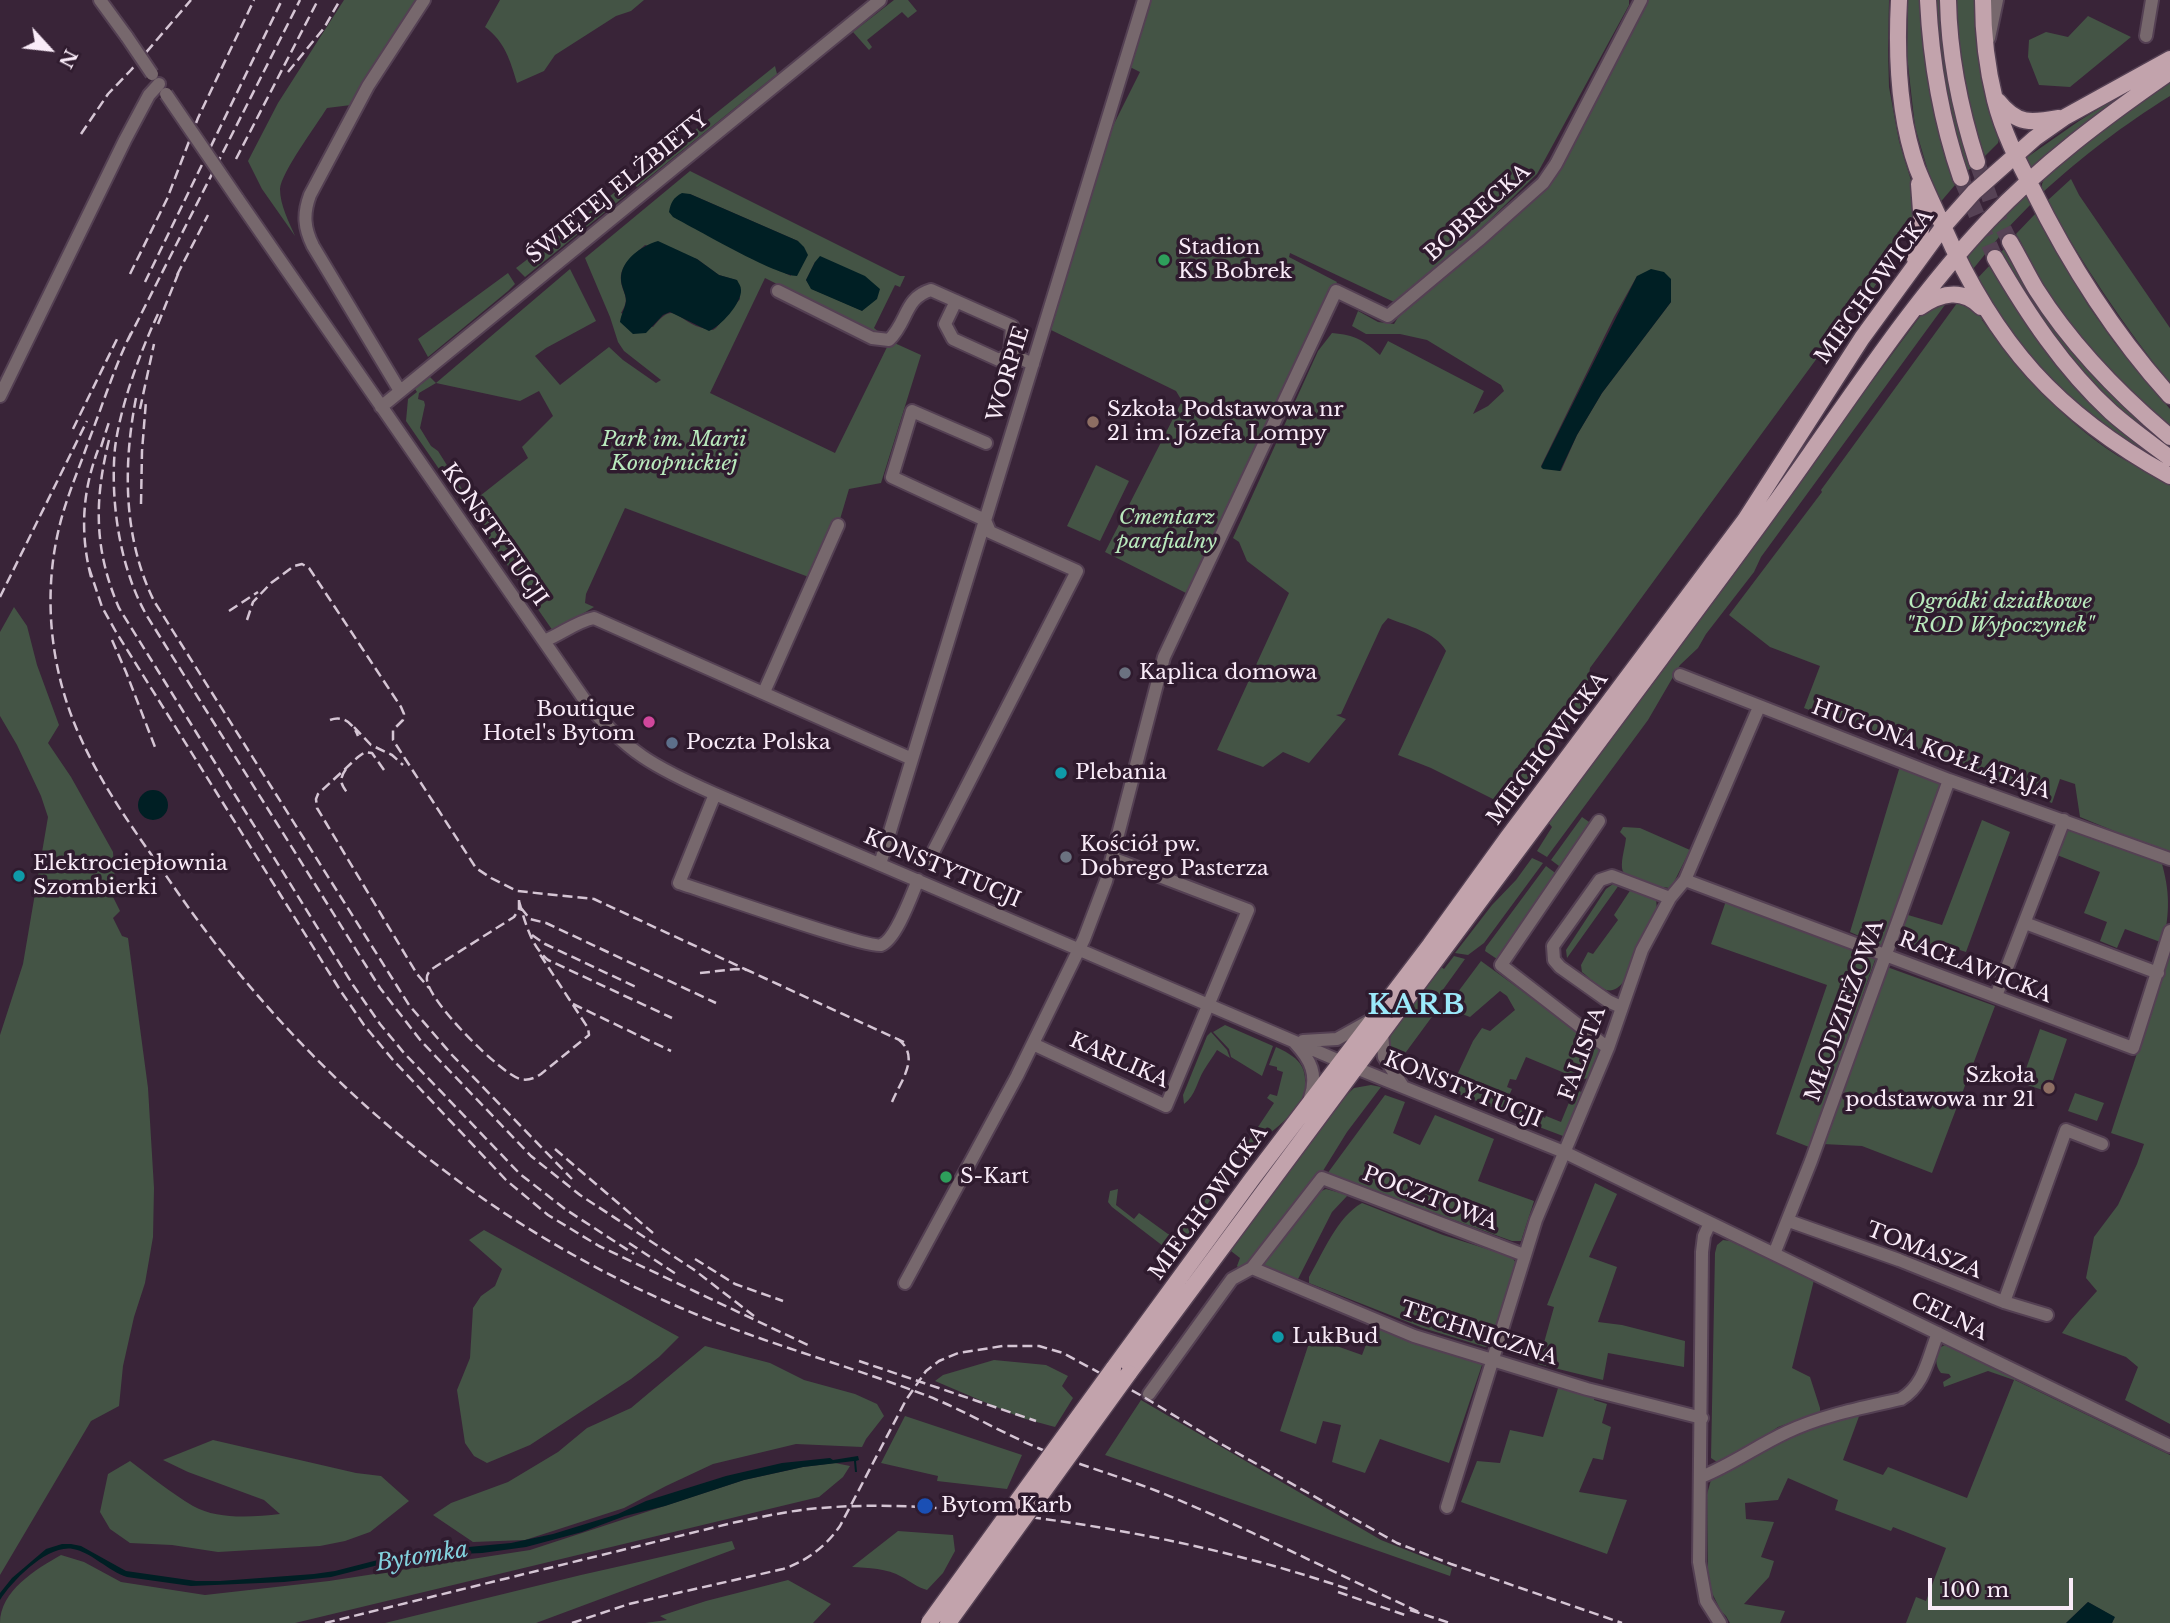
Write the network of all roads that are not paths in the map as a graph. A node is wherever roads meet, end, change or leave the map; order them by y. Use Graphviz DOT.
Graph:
graph roads {
  1 [pos="100,0"];
  2 [pos="424,0"];
  3 [pos="880,0"];
  4 [pos="1143,0"];
  5 [pos="1641,0"];
  6 [pos="1899,0"];
  7 [pos="1928,0"];
  8 [pos="1948,0"];
  9 [pos="1983,0"];
  10 [pos="1997,0"];
  11 [pos="2152,0"];
  12 [pos="2146,36"];
  13 [pos="1986,52"];
  14 [pos="2170,59"];
  15 [pos="2170,72"];
  16 [pos="159,84"];
  17 [pos="1994,94"];
  18 [pos="2064,117"];
  19 [pos="2014,155"];
  20 [pos="1977,162"];
  21 [pos="1917,168"];
  22 [pos="1961,178"];
  23 [pos="2029,182"];
  24 [pos="1943,227"];
  25 [pos="2010,242"];
  26 [pos="1956,256"];
  27 [pos="1996,258"];
  28 [pos="1897,289"];
  29 [pos="778,291"];
  30 [pos="956,301"];
  31 [pos="1986,312"];
  32 [pos="1908,315"];
  33 [pos="1010,354"];
  34 [pos="1033,364"];
  35 [pos="400,391"];
  36 [pos="0,396"];
  37 [pos="2170,396"];
  38 [pos="381,407"];
  39 [pos="2170,437"];
  40 [pos="986,443"];
  41 [pos="2170,458"];
  42 [pos="2170,476"];
  43 [pos="985,520"];
  44 [pos="838,526"];
  45 [pos="544,641"];
  46 [pos="1680,675"];
  47 [pos="764,692"];
  48 [pos="1759,707"];
  49 [pos="912,759"];
  50 [pos="1949,780"];
  51 [pos="715,794"];
  52 [pos="2064,820"];
  53 [pos="1599,821"];
  54 [pos="1112,858"];
  55 [pos="2170,859"];
  56 [pos="929,860"];
  57 [pos="880,864"];
  58 [pos="918,880"];
  59 [pos="1685,880"];
  60 [pos="1670,898"];
  61 [pos="2025,923"];
  62 [pos="2170,931"];
  63 [pos="1079,949"];
  64 [pos="1885,954"];
  65 [pos="2158,973"];
  66 [pos="1996,996"];
  67 [pos="1209,1004"];
  68 [pos="1620,1007"];
  69 [pos="1377,1026"];
  70 [pos="1292,1040"];
  71 [pos="1033,1044"];
  72 [pos="1608,1048"];
  73 [pos="1349,1064"];
  74 [pos="1402,1086"];
  75 [pos="1305,1108"];
  76 [pos="2102,1144"];
  77 [pos="1564,1152"];
  78 [pos="1789,1220"];
  79 [pos="1710,1223"];
  80 [pos="1774,1254"];
  81 [pos="1524,1255"];
  82 [pos="1252,1268"];
  83 [pos="905,1283"];
  84 [pos="2004,1302"];
  85 [pos="2047,1315"];
  86 [pos="1938,1333"];
  87 [pos="1492,1359"];
  88 [pos="1121,1371"];
  89 [pos="1149,1394"];
  90 [pos="1702,1418"];
  91 [pos="2170,1446"];
  92 [pos="1701,1477"];
  93 [pos="1447,1507"];
  94 [pos="929,1623"];
  95 [pos="948,1623"];
  96 [pos="1720,1623"];
  1 -- 16 [label="street, KONSTYTUCJI, bridge"];
  2 -- 35 [label="street"];
  3 -- 35 [label="street, ŚWIĘTEJ ELŻBIETY"];
  4 -- 34 [label="street, WORPIE"];
  5 -- 54 [label="street, BOBRECKA"];
  6 -- 21 [label="main road"];
  7 -- 22 [label="main road"];
  8 -- 20 [label="main road"];
  9 -- 13 [label="main road"];
  10 -- 13 [label="street"];
  11 -- 12 [label="street"];
  13 -- 17 [label="main road"];
  14 -- 18 [label="main road"];
  15 -- 23 [label="main road, MIECHOWICKA"];
  16 -- 36 [label="street"];
  16 -- 38 [label="street, KONSTYTUCJI, bridge"];
  17 -- 18 [label="main road"];
  17 -- 19 [label="main road"];
  18 -- 19 [label="main road, MIECHOWICKA"];
  19 -- 23 [label="main road"];
  19 -- 24 [label="main road, MIECHOWICKA"];
  21 -- 24 [label="main road"];
  21 -- 28 [label="main road"];
  23 -- 26 [label="main road, MIECHOWICKA"];
  23 -- 37 [label="main road"];
  24 -- 26 [label="main road"];
  24 -- 28 [label="main road, MIECHOWICKA"];
  25 -- 39 [label="main road"];
  26 -- 31 [label="main road"];
  26 -- 32 [label="main road, MIECHOWICKA"];
  27 -- 41 [label="main road"];
  28 -- 69 [label="main road, MIECHOWICKA"];
  29 -- 30 [label="street"];
  30 -- 33 [label="street"];
  30 -- 33 [label="street"];
  31 -- 32 [label="main road"];
  31 -- 42 [label="main road"];
  32 -- 69 [label="main road, MIECHOWICKA"];
  33 -- 34 [label="street"];
  34 -- 43 [label="street, WORPIE"];
  35 -- 38 [label="street, ŚWIĘTEJ ELŻBIETY"];
  38 -- 45 [label="street, KONSTYTUCJI"];
  40 -- 43 [label="street"];
  43 -- 49 [label="street, WORPIE"];
  43 -- 56 [label="street"];
  44 -- 47 [label="street"];
  45 -- 47 [label="street"];
  45 -- 51 [label="street, KONSTYTUCJI"];
  46 -- 48 [label="street, HUGONA KOŁŁĄTAJA"];
  47 -- 49 [label="street"];
  48 -- 50 [label="street, HUGONA KOŁŁĄTAJA"];
  48 -- 59 [label="street, FALISTA"];
  49 -- 57 [label="street, WORPIE"];
  50 -- 52 [label="street, HUGONA KOŁŁĄTAJA"];
  50 -- 64 [label="street, MŁODZIEŻOWA"];
  51 -- 57 [label="street, KONSTYTUCJI"];
  51 -- 58 [label="street"];
  52 -- 55 [label="street, HUGONA KOŁŁĄTAJA"];
  52 -- 61 [label="street"];
  53 -- 72 [label="street"];
  54 -- 63 [label="street"];
  54 -- 67 [label="street, KARLIKA"];
  57 -- 58 [label="street, KONSTYTUCJI"];
  58 -- 63 [label="street, KONSTYTUCJI"];
  59 -- 60 [label="street, FALISTA"];
  59 -- 64 [label="street, RACŁAWICKA"];
  60 -- 68 [label="street, FALISTA"];
  60 -- 68 [label="street"];
  61 -- 65 [label="street"];
  61 -- 66 [label="street"];
  62 -- 65 [label="street"];
  63 -- 67 [label="street, KONSTYTUCJI"];
  63 -- 71 [label="street"];
  64 -- 66 [label="street, RACŁAWICKA"];
  64 -- 78 [label="street, MŁODZIEŻOWA"];
  65 -- 66 [label="street, RACŁAWICKA"];
  67 -- 70 [label="street, KONSTYTUCJI"];
  67 -- 71 [label="street, KARLIKA"];
  68 -- 72 [label="street, FALISTA"];
  69 -- 70 [label="street"];
  69 -- 73 [label="main road, MIECHOWICKA"];
  69 -- 74 [label="street"];
  70 -- 73 [label="street, KONSTYTUCJI"];
  70 -- 75 [label="street"];
  71 -- 83 [label="street"];
  72 -- 77 [label="street, FALISTA"];
  73 -- 74 [label="street, KONSTYTUCJI"];
  73 -- 75 [label="main road, MIECHOWICKA"];
  73 -- 88 [label="main road, MIECHOWICKA"];
  74 -- 77 [label="street, KONSTYTUCJI"];
  75 -- 88 [label="main road, MIECHOWICKA"];
  76 -- 84 [label="street"];
  77 -- 79 [label="street, KONSTYTUCJI"];
  77 -- 81 [label="street, FALISTA"];
  78 -- 80 [label="street, MŁODZIEŻOWA"];
  78 -- 84 [label="street, TOMASZA"];
  79 -- 80 [label="street, CELNA"];
  79 -- 90 [label="street"];
  80 -- 86 [label="street, CELNA"];
  81 -- 82 [label="street, POCZTOWA"];
  81 -- 87 [label="street, FALISTA"];
  82 -- 87 [label="street, TECHNICZNA"];
  82 -- 89 [label="street"];
  84 -- 85 [label="street, TOMASZA"];
  86 -- 91 [label="street, CELNA"];
  86 -- 92 [label="street"];
  87 -- 90 [label="street, TECHNICZNA"];
  87 -- 93 [label="street, FALISTA"];
  88 -- 94 [label="main road, bridge"];
  88 -- 95 [label="main road, bridge"];
  90 -- 92 [label="street"];
  92 -- 96 [label="street"];
}
